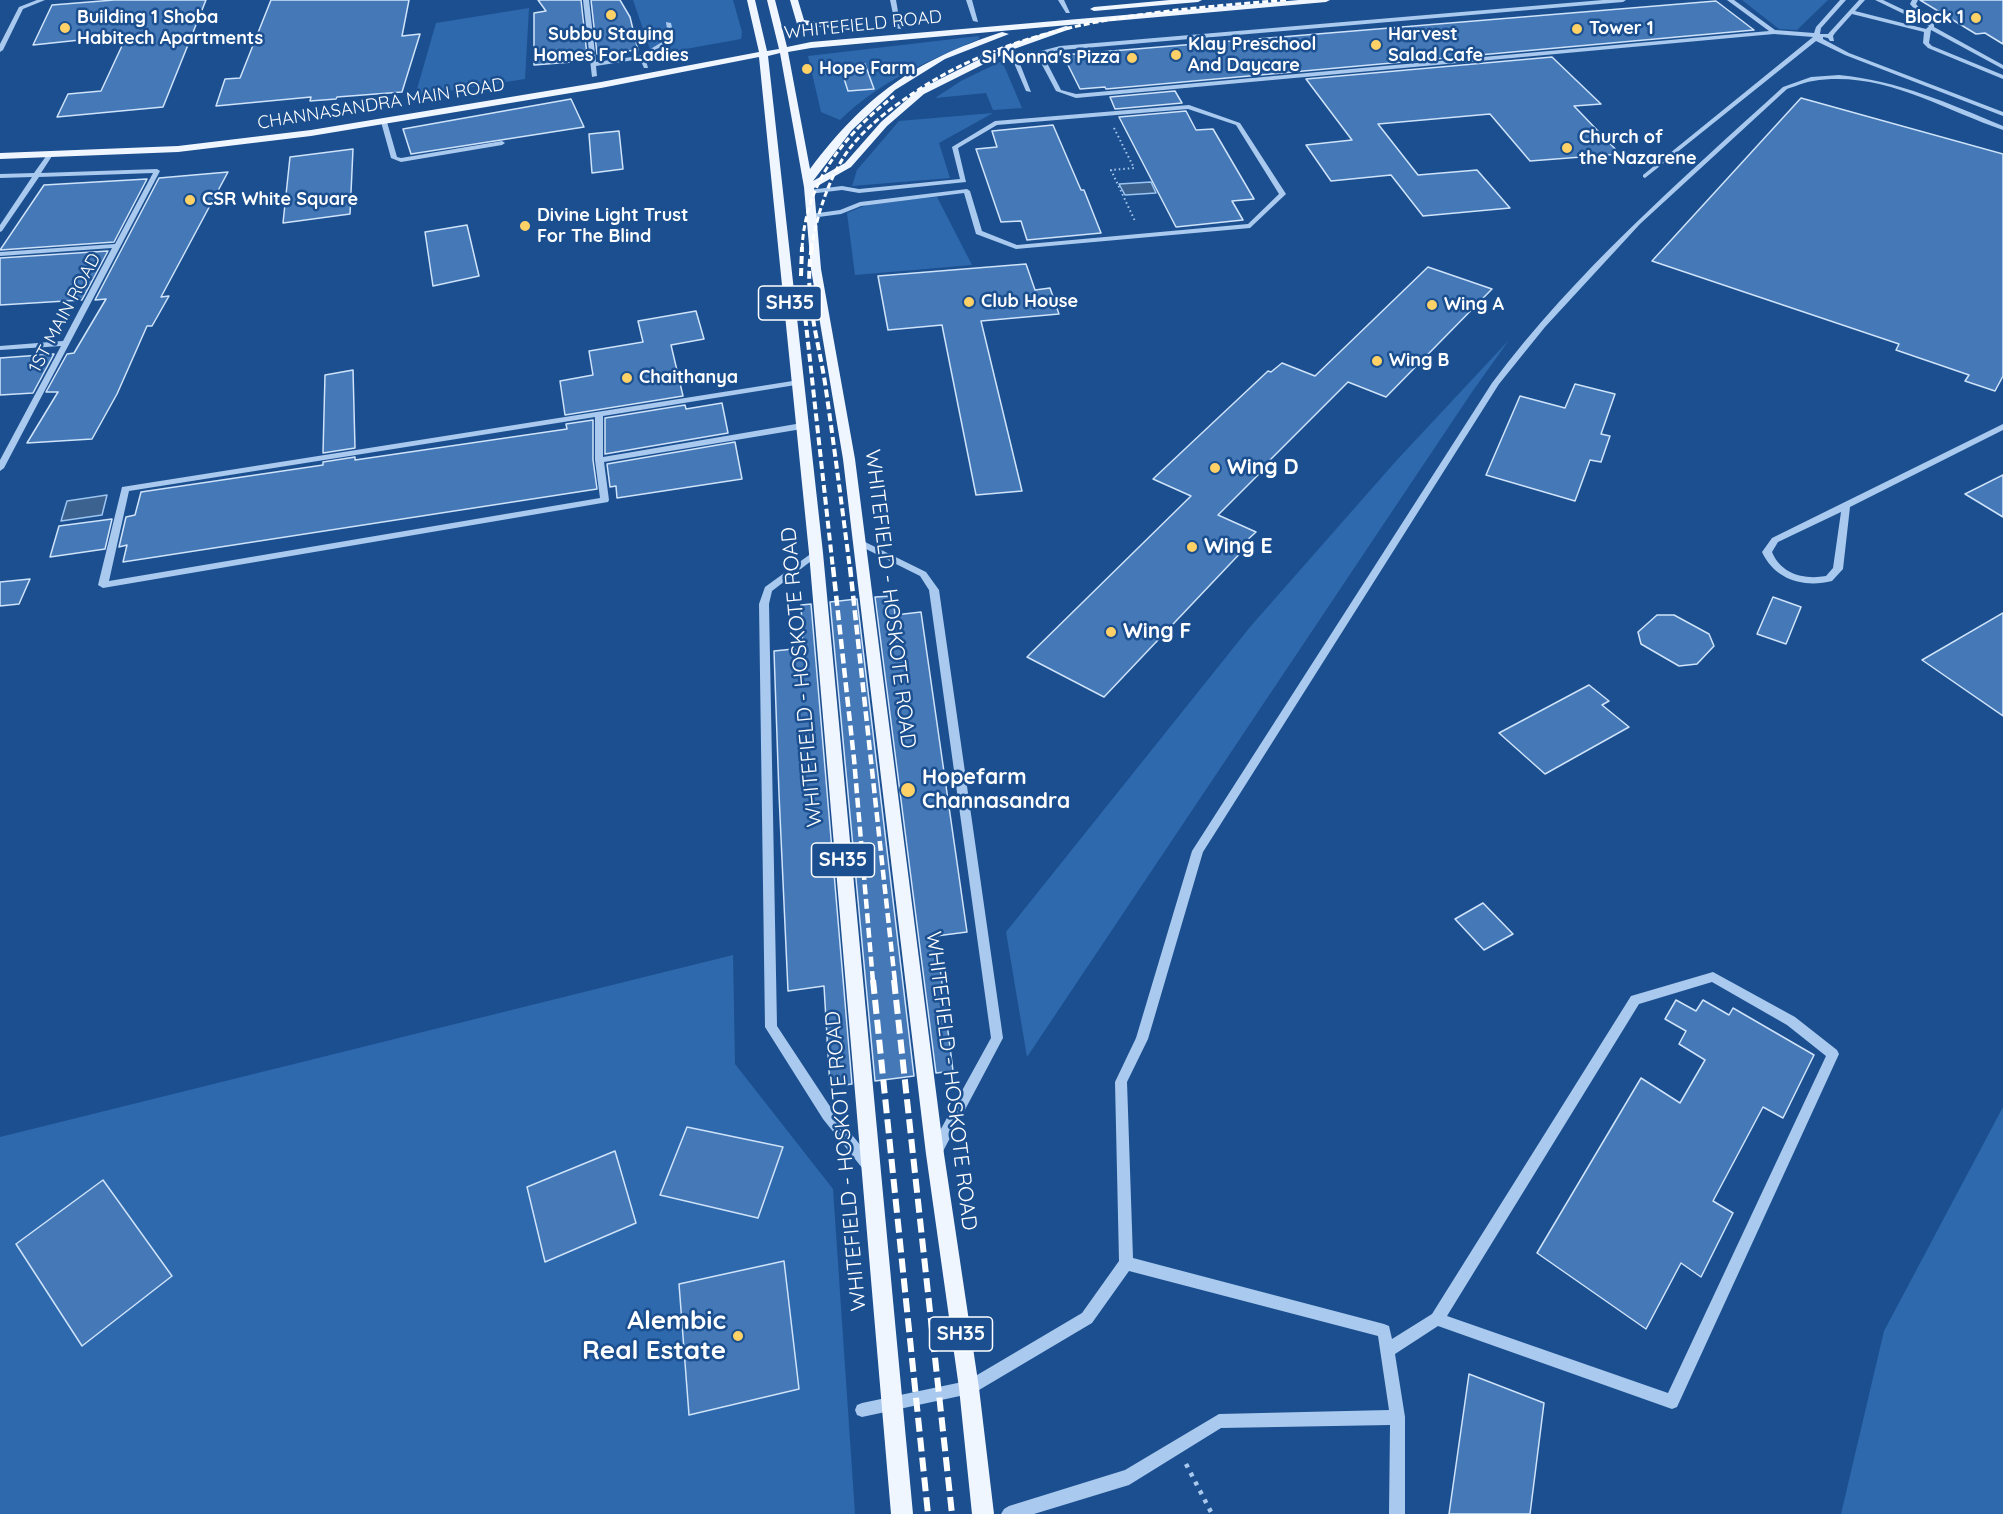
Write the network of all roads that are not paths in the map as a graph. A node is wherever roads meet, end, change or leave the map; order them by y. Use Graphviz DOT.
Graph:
graph roads {
  1 [pos="42,0"];
  2 [pos="586,0"];
  3 [pos="751,0"];
  4 [pos="771,0"];
  5 [pos="794,0"];
  6 [pos="893,0"];
  7 [pos="969,0"];
  8 [pos="1061,0"];
  9 [pos="1198,0"];
  10 [pos="1318,0"];
  11 [pos="1326,0"];
  12 [pos="1623,0"];
  13 [pos="1730,0"];
  14 [pos="1843,0"];
  15 [pos="1862,0"];
  16 [pos="1878,0"];
  17 [pos="1915,0"];
  18 [pos="1168,1"];
  19 [pos="1147,2"];
  20 [pos="1284,2"];
  21 [pos="1068,12"];
  22 [pos="1851,12"];
  23 [pos="1057,13"];
  24 [pos="1125,17"];
  25 [pos="999,18"];
  26 [pos="976,21"];
  27 [pos="668,23"];
  28 [pos="1043,24"];
  29 [pos="899,28"];
  30 [pos="1930,28"];
  31 [pos="867,30"];
  32 [pos="1774,33"];
  33 [pos="1815,35"];
  34 [pos="1830,37"];
  35 [pos="783,45"];
  36 [pos="762,48"];
  37 [pos="1060,48"];
  38 [pos="0,50"];
  39 [pos="642,57"];
  40 [pos="594,64"];
  41 [pos="646,67"];
  42 [pos="2003,67"];
  43 [pos="594,76"];
  44 [pos="2003,77"];
  45 [pos="1029,91"];
  46 [pos="2003,107"];
  47 [pos="2003,114"];
  48 [pos="384,122"];
  49 [pos="2003,128"];
  50 [pos="187,139"];
  51 [pos="502,143"];
  52 [pos="0,148"];
  53 [pos="178,149"];
  54 [pos="51,153"];
  55 [pos="0,156"];
  56 [pos="38,172"];
  57 [pos="0,176"];
  58 [pos="1645,176"];
  59 [pos="964,181"];
  60 [pos="808,186"];
  61 [pos="967,190"];
  62 [pos="859,191"];
  63 [pos="860,204"];
  64 [pos="811,216"];
  65 [pos="0,230"];
  66 [pos="117,246"];
  67 [pos="0,254"];
  68 [pos="66,343"];
  69 [pos="0,348"];
  70 [pos="799,381"];
  71 [pos="599,414"];
  72 [pos="802,426"];
  73 [pos="2003,427"];
  74 [pos="599,460"];
  75 [pos="0,468"];
  76 [pos="1846,506"];
  77 [pos="859,542"];
  78 [pos="816,553"];
  79 [pos="935,1154"];
  80 [pos="870,1168"];
  81 [pos="1126,1263"];
  82 [pos="1437,1319"];
  83 [pos="1387,1351"];
  84 [pos="969,1388"];
  85 [pos="891,1403"];
  86 [pos="862,1410"];
  87 [pos="1398,1417"];
  88 [pos="902,1514"];
  89 [pos="983,1514"];
  90 [pos="1009,1514"];
  91 [pos="1397,1514"];
  1 -- 38 [label="street"];
  2 -- 40 [label="street"];
  3 -- 36 [label="main road, SH35"];
  4 -- 35 [label="main road, SH35"];
  5 -- 31 [label="main road"];
  6 -- 29 [label="street"];
  7 -- 26 [label="street"];
  8 -- 21 [label="street"];
  9 -- 18 [label="main road"];
  10 -- 11 [label="main road, WHITEFIELD ROAD"];
  10 -- 20 [label="main road, WHITEFIELD ROAD"];
  12 -- 37 [label="street"];
  13 -- 32 [label="street"];
  14 -- 33 [label="street"];
  15 -- 22 [label="street"];
  16 -- 30 [label="street"];
  17 -- 30 [label="street"];
  18 -- 19 [label="main road"];
  19 -- 21 [label="main road"];
  20 -- 24 [label="main road, WHITEFIELD ROAD"];
  21 -- 23 [label="main road"];
  22 -- 30 [label="street"];
  22 -- 34 [label="street"];
  24 -- 28 [label="main road, WHITEFIELD ROAD"];
  24 -- 60 [label="main road"];
  25 -- 26 [label="main road, WHITEFIELD ROAD"];
  26 -- 29 [label="main road, WHITEFIELD ROAD"];
  27 -- 39 [label="street"];
  28 -- 35 [label="main road, WHITEFIELD ROAD"];
  28 -- 60 [label="main road"];
  29 -- 31 [label="main road, WHITEFIELD ROAD"];
  30 -- 42 [label="street"];
  30 -- 44 [label="street"];
  31 -- 35 [label="main road, WHITEFIELD ROAD"];
  32 -- 33 [label="street"];
  32 -- 37 [label="street"];
  33 -- 34 [label="street"];
  33 -- 47 [label="street"];
  33 -- 58 [label="street"];
  34 -- 46 [label="street"];
  35 -- 36 [label="main road, WHITEFIELD ROAD"];
  35 -- 60 [label="main road, WHITEFIELD - HOSKOTE ROAD / SH35"];
  36 -- 41 [label="main road, CHANNASANDRA MAIN ROAD"];
  36 -- 48 [label="main road, CHANNASANDRA MAIN ROAD"];
  36 -- 70 [label="main road, WHITEFIELD - HOSKOTE ROAD / SH35"];
  37 -- 45 [label="street"];
  39 -- 40 [label="street"];
  39 -- 41 [label="street"];
  40 -- 43 [label="street"];
  41 -- 43 [label="main road, CHANNASANDRA MAIN ROAD"];
  43 -- 50 [label="main road, CHANNASANDRA MAIN ROAD"];
  48 -- 51 [label="street"];
  48 -- 53 [label="main road, CHANNASANDRA MAIN ROAD"];
  49 -- 81 [label="street"];
  50 -- 52 [label="main road, CHANNASANDRA MAIN ROAD"];
  50 -- 53 [label="main road"];
  53 -- 54 [label="main road, CHANNASANDRA MAIN ROAD"];
  54 -- 55 [label="main road, CHANNASANDRA MAIN ROAD"];
  54 -- 56 [label="street"];
  56 -- 57 [label="street"];
  56 -- 65 [label="street"];
  56 -- 66 [label="street, 1ST MAIN ROAD"];
  59 -- 61 [label="street"];
  59 -- 61 [label="street"];
  59 -- 62 [label="street"];
  60 -- 62 [label="street"];
  60 -- 64 [label="main road, WHITEFIELD - HOSKOTE ROAD / SH35"];
  61 -- 63 [label="street"];
  62 -- 63 [label="street"];
  63 -- 64 [label="street"];
  64 -- 77 [label="main road, WHITEFIELD - HOSKOTE ROAD / SH35"];
  66 -- 67 [label="street"];
  66 -- 68 [label="street, 1ST MAIN ROAD"];
  68 -- 69 [label="street"];
  68 -- 75 [label="street, 1ST MAIN ROAD"];
  70 -- 71 [label="street"];
  70 -- 72 [label="main road, WHITEFIELD - HOSKOTE ROAD / SH35"];
  71 -- 74 [label="street"];
  71 -- 74 [label="street"];
  72 -- 74 [label="street"];
  72 -- 78 [label="main road, WHITEFIELD - HOSKOTE ROAD / SH35"];
  73 -- 76 [label="street"];
  76 -- 76 [label="street"];
  77 -- 79 [label="main road, WHITEFIELD - HOSKOTE ROAD / SH35"];
  77 -- 79 [label="street"];
  78 -- 80 [label="main road, WHITEFIELD - HOSKOTE ROAD / SH35"];
  78 -- 80 [label="street"];
  79 -- 84 [label="main road, WHITEFIELD - HOSKOTE ROAD / SH35"];
  80 -- 85 [label="main road, WHITEFIELD - HOSKOTE ROAD / SH35"];
  81 -- 83 [label="street"];
  81 -- 84 [label="street"];
  82 -- 82 [label="street"];
  82 -- 83 [label="street"];
  83 -- 87 [label="street"];
  84 -- 85 [label="street"];
  84 -- 89 [label="main road, WHITEFIELD - HOSKOTE ROAD / SH35"];
  85 -- 86 [label="street"];
  85 -- 88 [label="main road, WHITEFIELD - HOSKOTE ROAD / SH35"];
  87 -- 90 [label="street"];
  87 -- 91 [label="street"];
}
